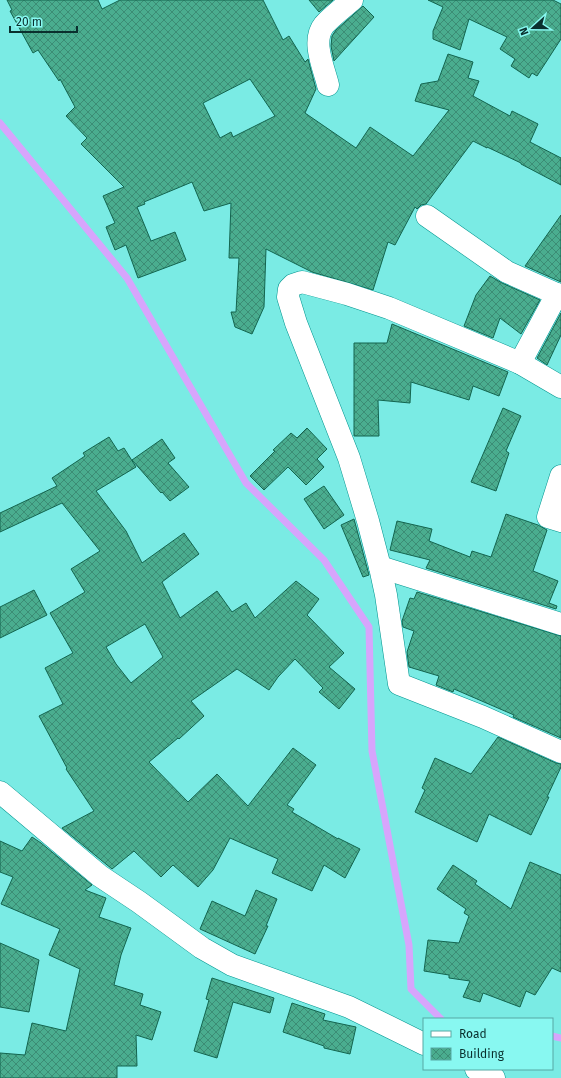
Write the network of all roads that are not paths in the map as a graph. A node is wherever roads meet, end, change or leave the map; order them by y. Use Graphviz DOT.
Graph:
graph roads {
  1 [pos="352,0"];
  2 [pos="328,85"];
  3 [pos="427,216"];
  4 [pos="559,295"];
  5 [pos="520,363"];
  6 [pos="561,388"];
  7 [pos="561,476"];
  8 [pos="561,521"];
  9 [pos="380,567"];
  10 [pos="561,624"];
  11 [pos="561,752"];
  12 [pos="0,792"];
  13 [pos="423,1044"];
  14 [pos="478,1070"];
  15 [pos="494,1078"];
  1 -- 2 [label="street"];
  3 -- 4 [label="street"];
  4 -- 5 [label="street"];
  5 -- 6 [label="street"];
  5 -- 9 [label="street"];
  7 -- 8 [label="street"];
  9 -- 10 [label="street"];
  9 -- 11 [label="street"];
  12 -- 13 [label="street"];
  14 -- 15 [label="street"];
}
